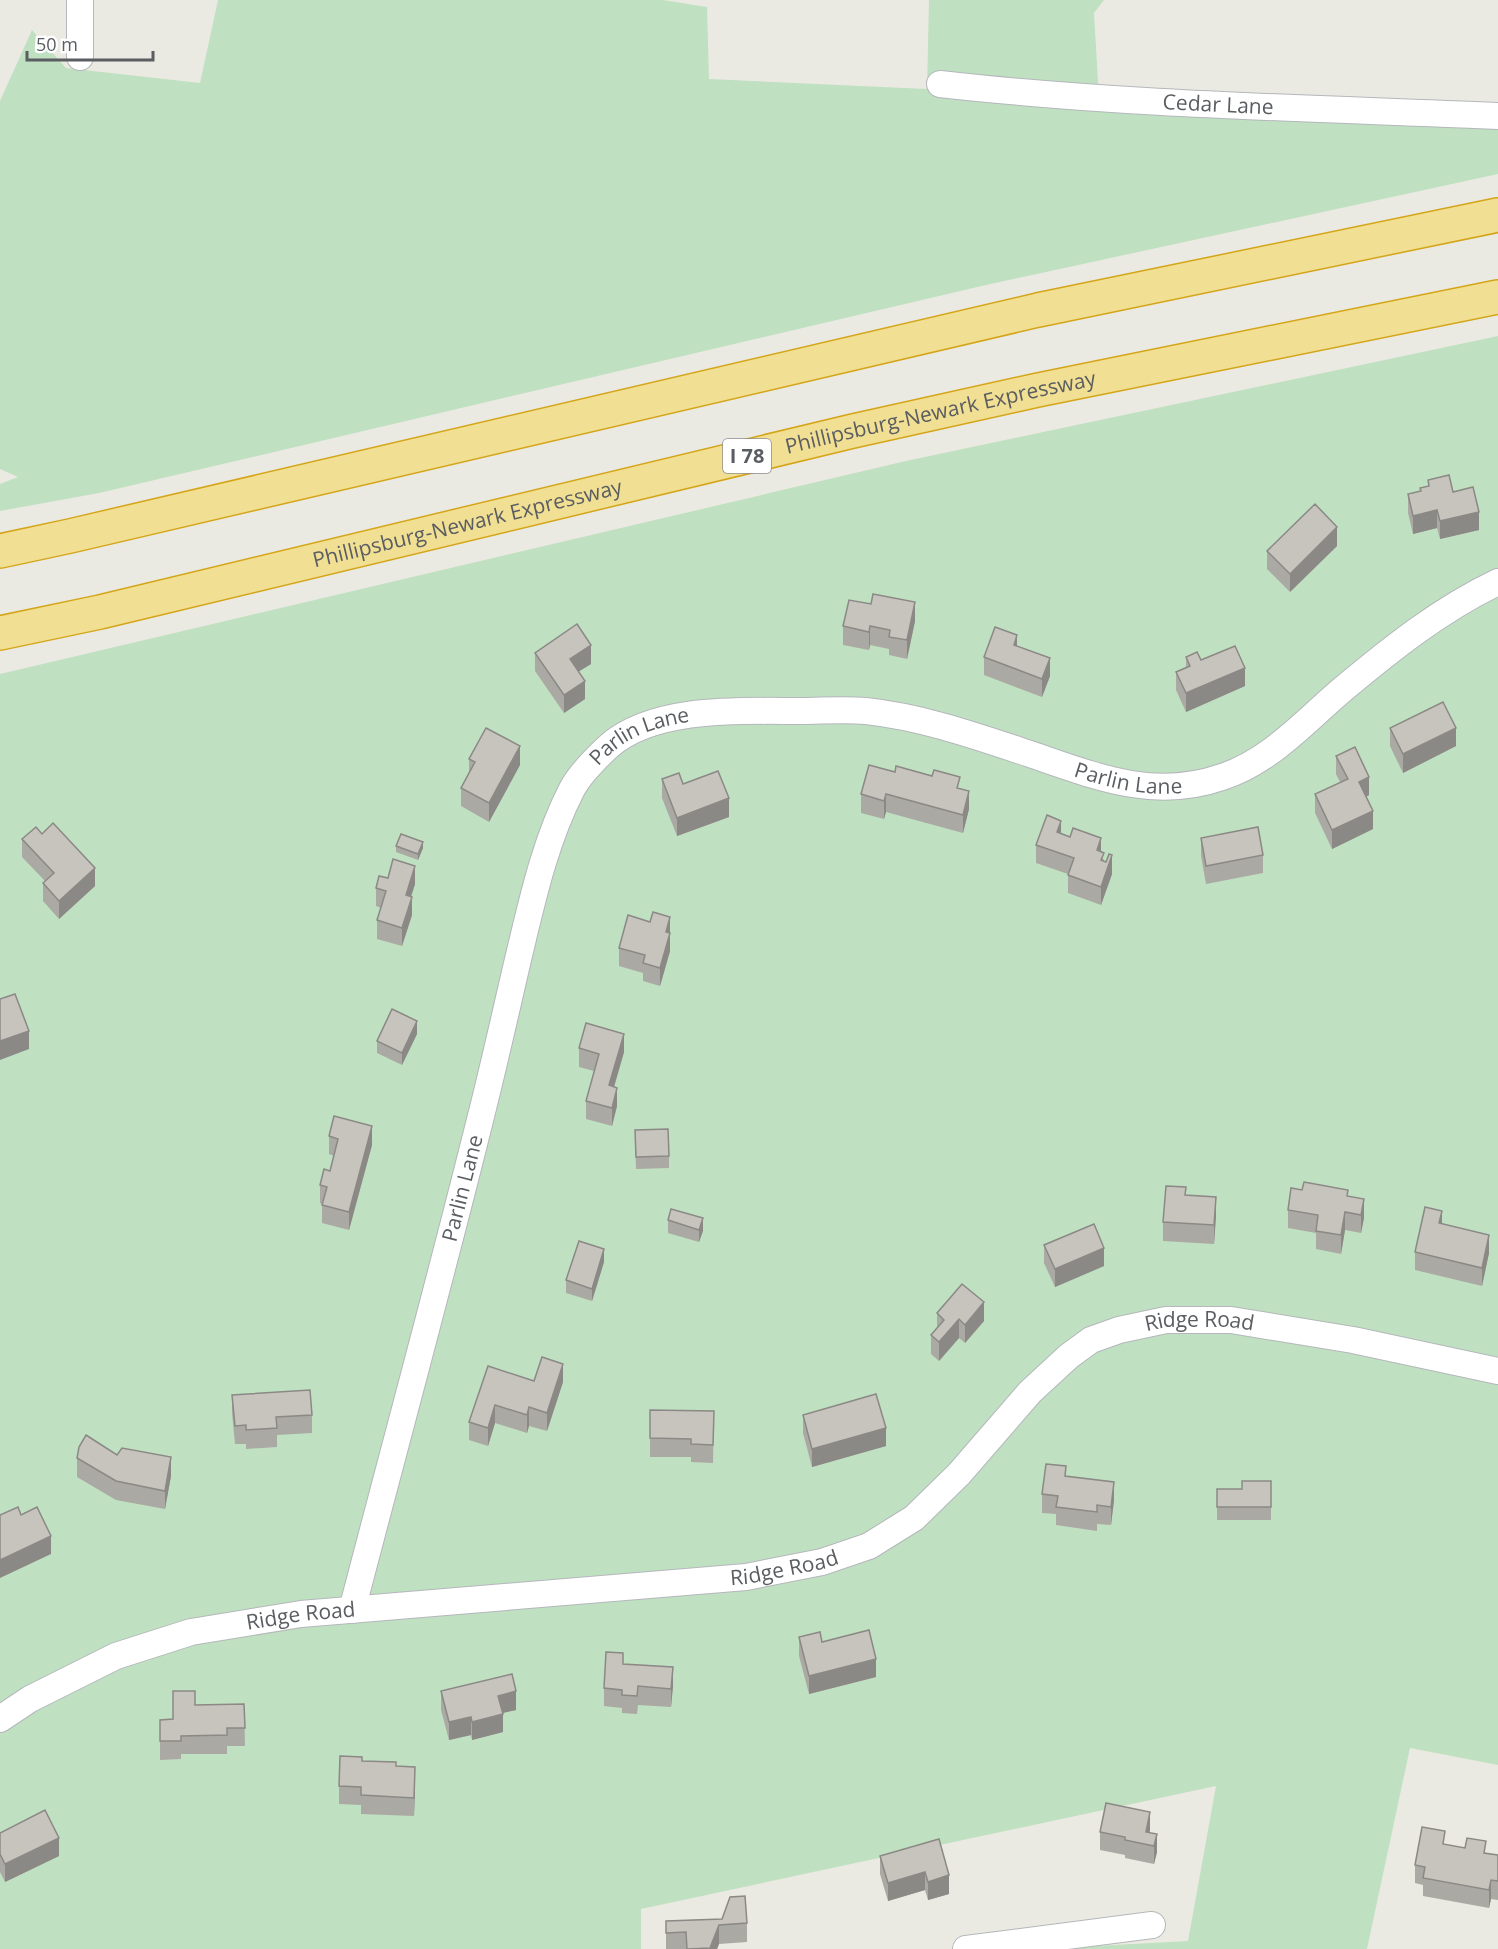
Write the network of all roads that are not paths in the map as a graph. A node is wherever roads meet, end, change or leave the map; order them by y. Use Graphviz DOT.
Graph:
graph roads {
  1 [pos="80,0"];
  2 [pos="80,57"];
  3 [pos="940,84"];
  4 [pos="1498,116"];
  5 [pos="1498,215"];
  6 [pos="1498,297"];
  7 [pos="0,551"];
  8 [pos="1498,582"];
  9 [pos="100,612"];
  10 [pos="0,633"];
  11 [pos="0,641"];
  12 [pos="1498,1371"];
  13 [pos="352,1610"];
  14 [pos="0,1719"];
  15 [pos="1152,1926"];
  16 [pos="966,1949"];
  1 -- 2 [label="street"];
  3 -- 4 [label="street, Cedar Lane"];
  5 -- 7 [label="highway"];
  6 -- 9 [label="highway, Phillipsburg-Newark Expressway / I 78"];
  8 -- 13 [label="street, Parlin Lane"];
  9 -- 10 [label="highway, Phillipsburg-Newark Expressway / I 78"];
  9 -- 11 [label="highway"];
  12 -- 13 [label="street, Ridge Road"];
  13 -- 14 [label="street, Ridge Road"];
  15 -- 16 [label="street"];
}
